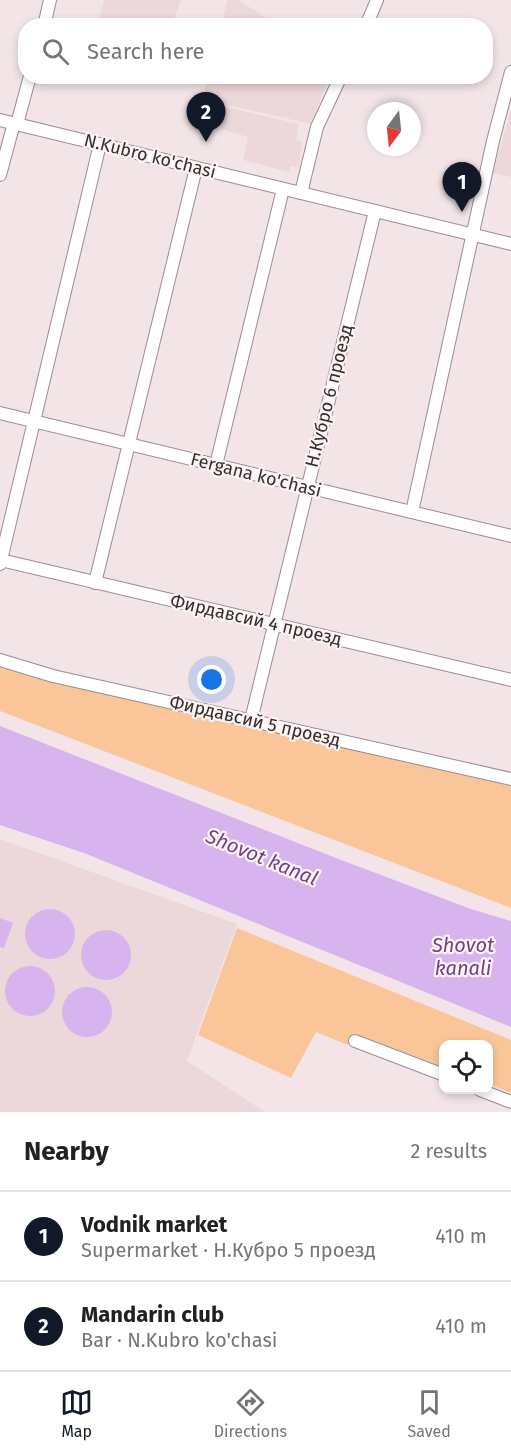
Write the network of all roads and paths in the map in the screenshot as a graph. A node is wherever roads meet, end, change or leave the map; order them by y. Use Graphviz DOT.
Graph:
graph roads {
  1 [pos="50,0"];
  2 [pos="376,4"];
  3 [pos="46,18"];
  4 [pos="370,18"];
  5 [pos="511,72"];
  6 [pos="28,84"];
  7 [pos="337,84"];
  8 [pos="0,120"];
  9 [pos="16,124"];
  10 [pos="100,144"];
  11 [pos="196,168"];
  12 [pos="0,175"];
  13 [pos="283,189"];
  14 [pos="301,193"];
  15 [pos="375,211"];
  16 [pos="473,235"];
  17 [pos="511,244"];
  18 [pos="0,413"];
  19 [pos="34,421"];
  20 [pos="128,444"];
  21 [pos="216,465"];
  22 [pos="306,487"];
  23 [pos="412,512"];
  24 [pos="511,536"];
  25 [pos="1,562"];
  26 [pos="95,583"];
  27 [pos="273,624"];
  28 [pos="0,660"];
  29 [pos="511,680"];
  30 [pos="251,720"];
  31 [pos="511,779"];
  32 [pos="355,1041"];
  33 [pos="439,1073"];
  34 [pos="492,1094"];
  35 [pos="511,1102"];
  1 -- 3 [label="street"];
  2 -- 4 [label="street"];
  5 -- 16 [label="street"];
  6 -- 9 [label="street"];
  7 -- 14 [label="street"];
  8 -- 9 [label="street, N.Kubro ko'chasi"];
  9 -- 10 [label="street, N.Kubro ko'chasi"];
  9 -- 12 [label="street"];
  10 -- 11 [label="street, N.Kubro ko'chasi"];
  10 -- 19 [label="street"];
  11 -- 13 [label="street, N.Kubro ko'chasi"];
  11 -- 20 [label="street"];
  13 -- 14 [label="street, N.Kubro ko'chasi"];
  13 -- 21 [label="street"];
  14 -- 15 [label="street, N.Kubro ko'chasi"];
  15 -- 16 [label="street, N.Kubro ko'chasi"];
  15 -- 22 [label="street, Н.Кубро 6 проезд"];
  16 -- 17 [label="street, N.Kubro ko'chasi"];
  16 -- 23 [label="street"];
  18 -- 19 [label="street, Fergana ko'chasi"];
  19 -- 20 [label="street, Fergana ko'chasi"];
  19 -- 25 [label="street"];
  20 -- 21 [label="street, Fergana ko'chasi"];
  20 -- 26 [label="street"];
  21 -- 22 [label="street, Fergana ko'chasi"];
  22 -- 23 [label="street, Fergana ko'chasi"];
  22 -- 27 [label="street, Н.Кубро 6 проезд"];
  23 -- 24 [label="street, Fergana ko'chasi"];
  25 -- 26 [label="street, Фирдавсий 4 проезд"];
  26 -- 27 [label="street, Фирдавсий 4 проезд"];
  27 -- 29 [label="street, Фирдавсий 4 проезд"];
  27 -- 30 [label="street, Н.Кубро 6 проезд"];
  28 -- 30 [label="street, Фирдавсий 5 проезд"];
  30 -- 31 [label="street, Фирдавсий 5 проезд"];
  32 -- 33 [label="street"];
  34 -- 35 [label="street"];
}
